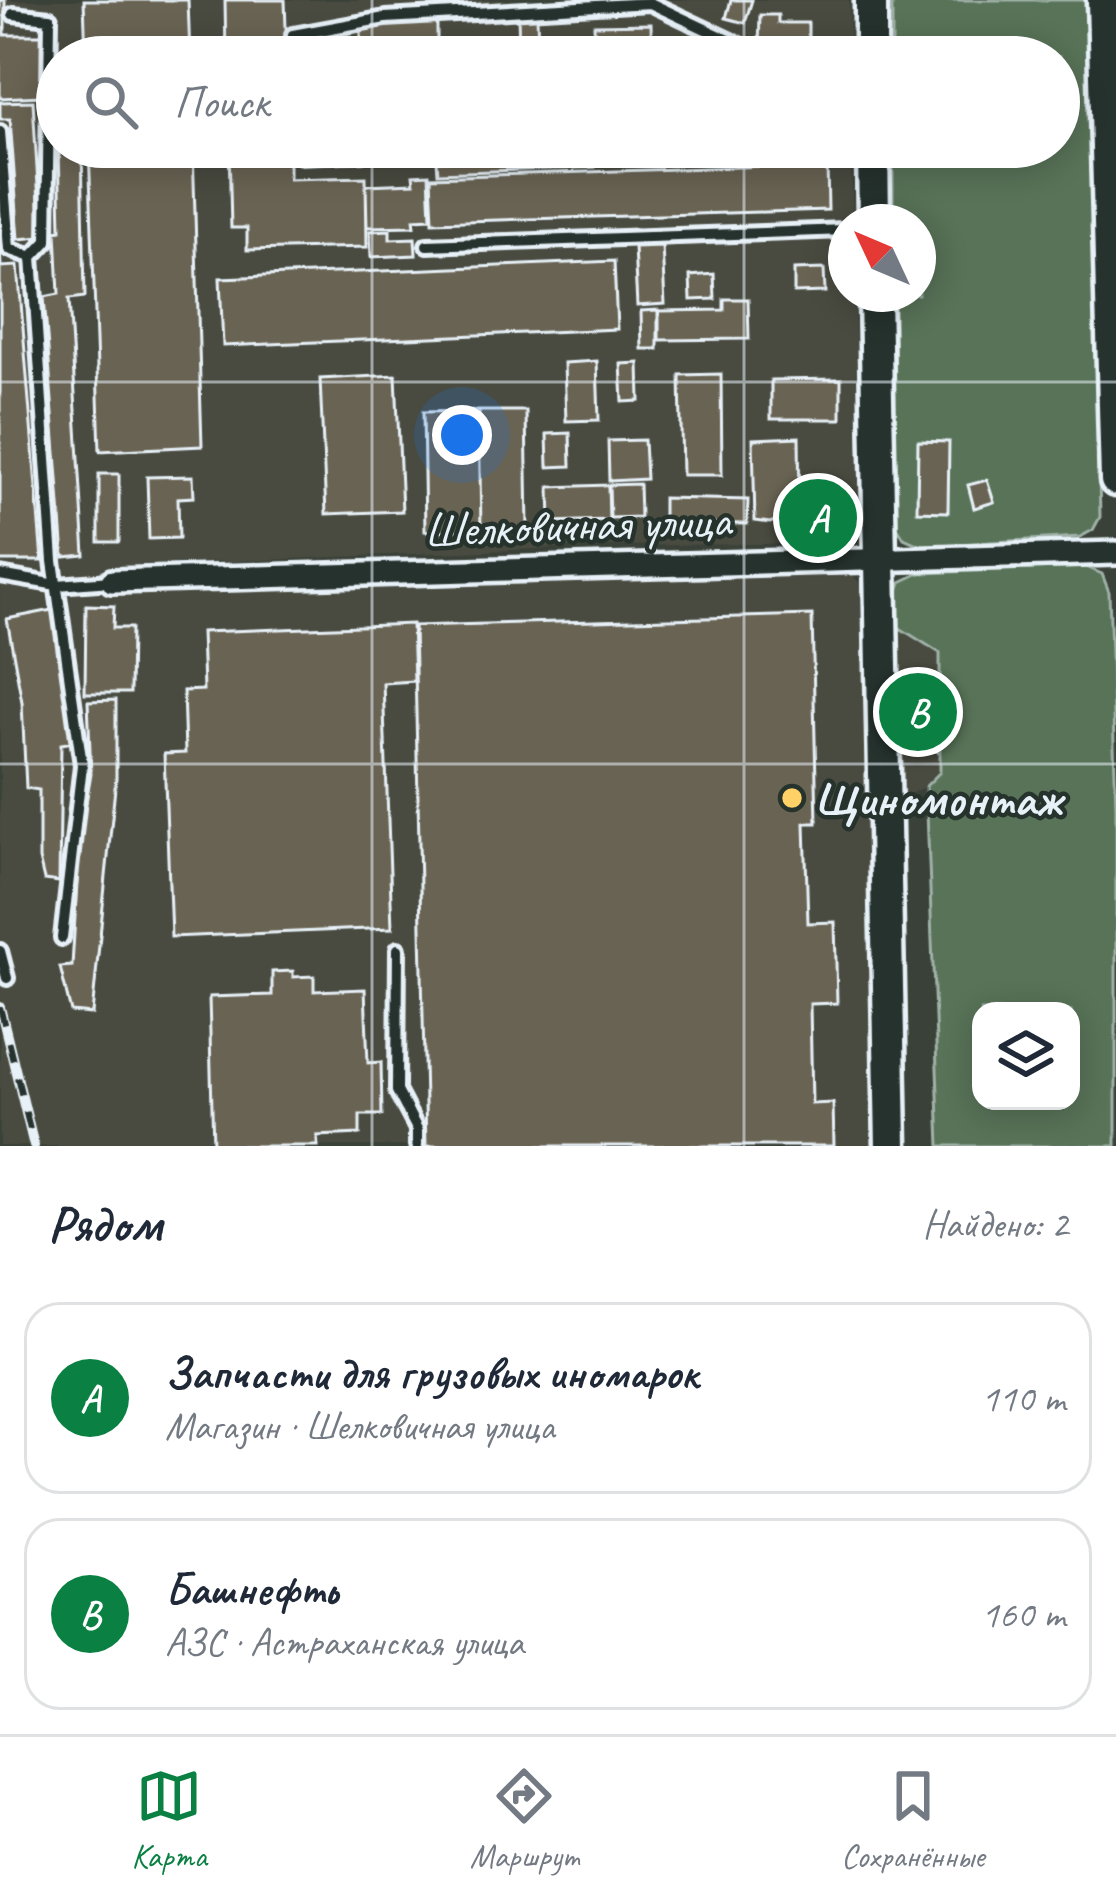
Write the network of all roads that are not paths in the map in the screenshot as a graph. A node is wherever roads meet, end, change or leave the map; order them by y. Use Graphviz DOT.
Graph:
graph roads {
  1 [pos="871,0"];
  2 [pos="1103,0"];
  3 [pos="13,14"];
  4 [pos="50,36"];
  5 [pos="293,36"];
  6 [pos="720,36"];
  7 [pos="871,36"];
  8 [pos="0,132"];
  9 [pos="48,168"];
  10 [pos="873,168"];
  11 [pos="874,204"];
  12 [pos="1112,211"];
  13 [pos="828,231"];
  14 [pos="427,245"];
  15 [pos="32,256"];
  16 [pos="875,312"];
  17 [pos="1116,480"];
  18 [pos="1116,553"];
  19 [pos="879,561"];
  20 [pos="0,575"];
  21 [pos="112,581"];
  22 [pos="57,585"];
  23 [pos="62,938"];
  24 [pos="398,950"];
  25 [pos="0,951"];
  26 [pos="8,978"];
  27 [pos="417,1146"];
  28 [pos="891,1146"];
  1 -- 7 [label="main road"];
  2 -- 12 [label="main road"];
  3 -- 4 [label="lane"];
  5 -- 6 [label="lane"];
  8 -- 15 [label="lane"];
  9 -- 15 [label="lane"];
  10 -- 11 [label="main road"];
  12 -- 17 [label="main road"];
  13 -- 14 [label="lane"];
  15 -- 22 [label="lane"];
  16 -- 19 [label="main road"];
  18 -- 19 [label="street, Шелковичная улица"];
  19 -- 21 [label="street, Шелковичная улица"];
  19 -- 28 [label="main road"];
  20 -- 22 [label="lane"];
  21 -- 22 [label="lane"];
  22 -- 23 [label="lane"];
  24 -- 27 [label="lane"];
  25 -- 26 [label="lane"];
}
